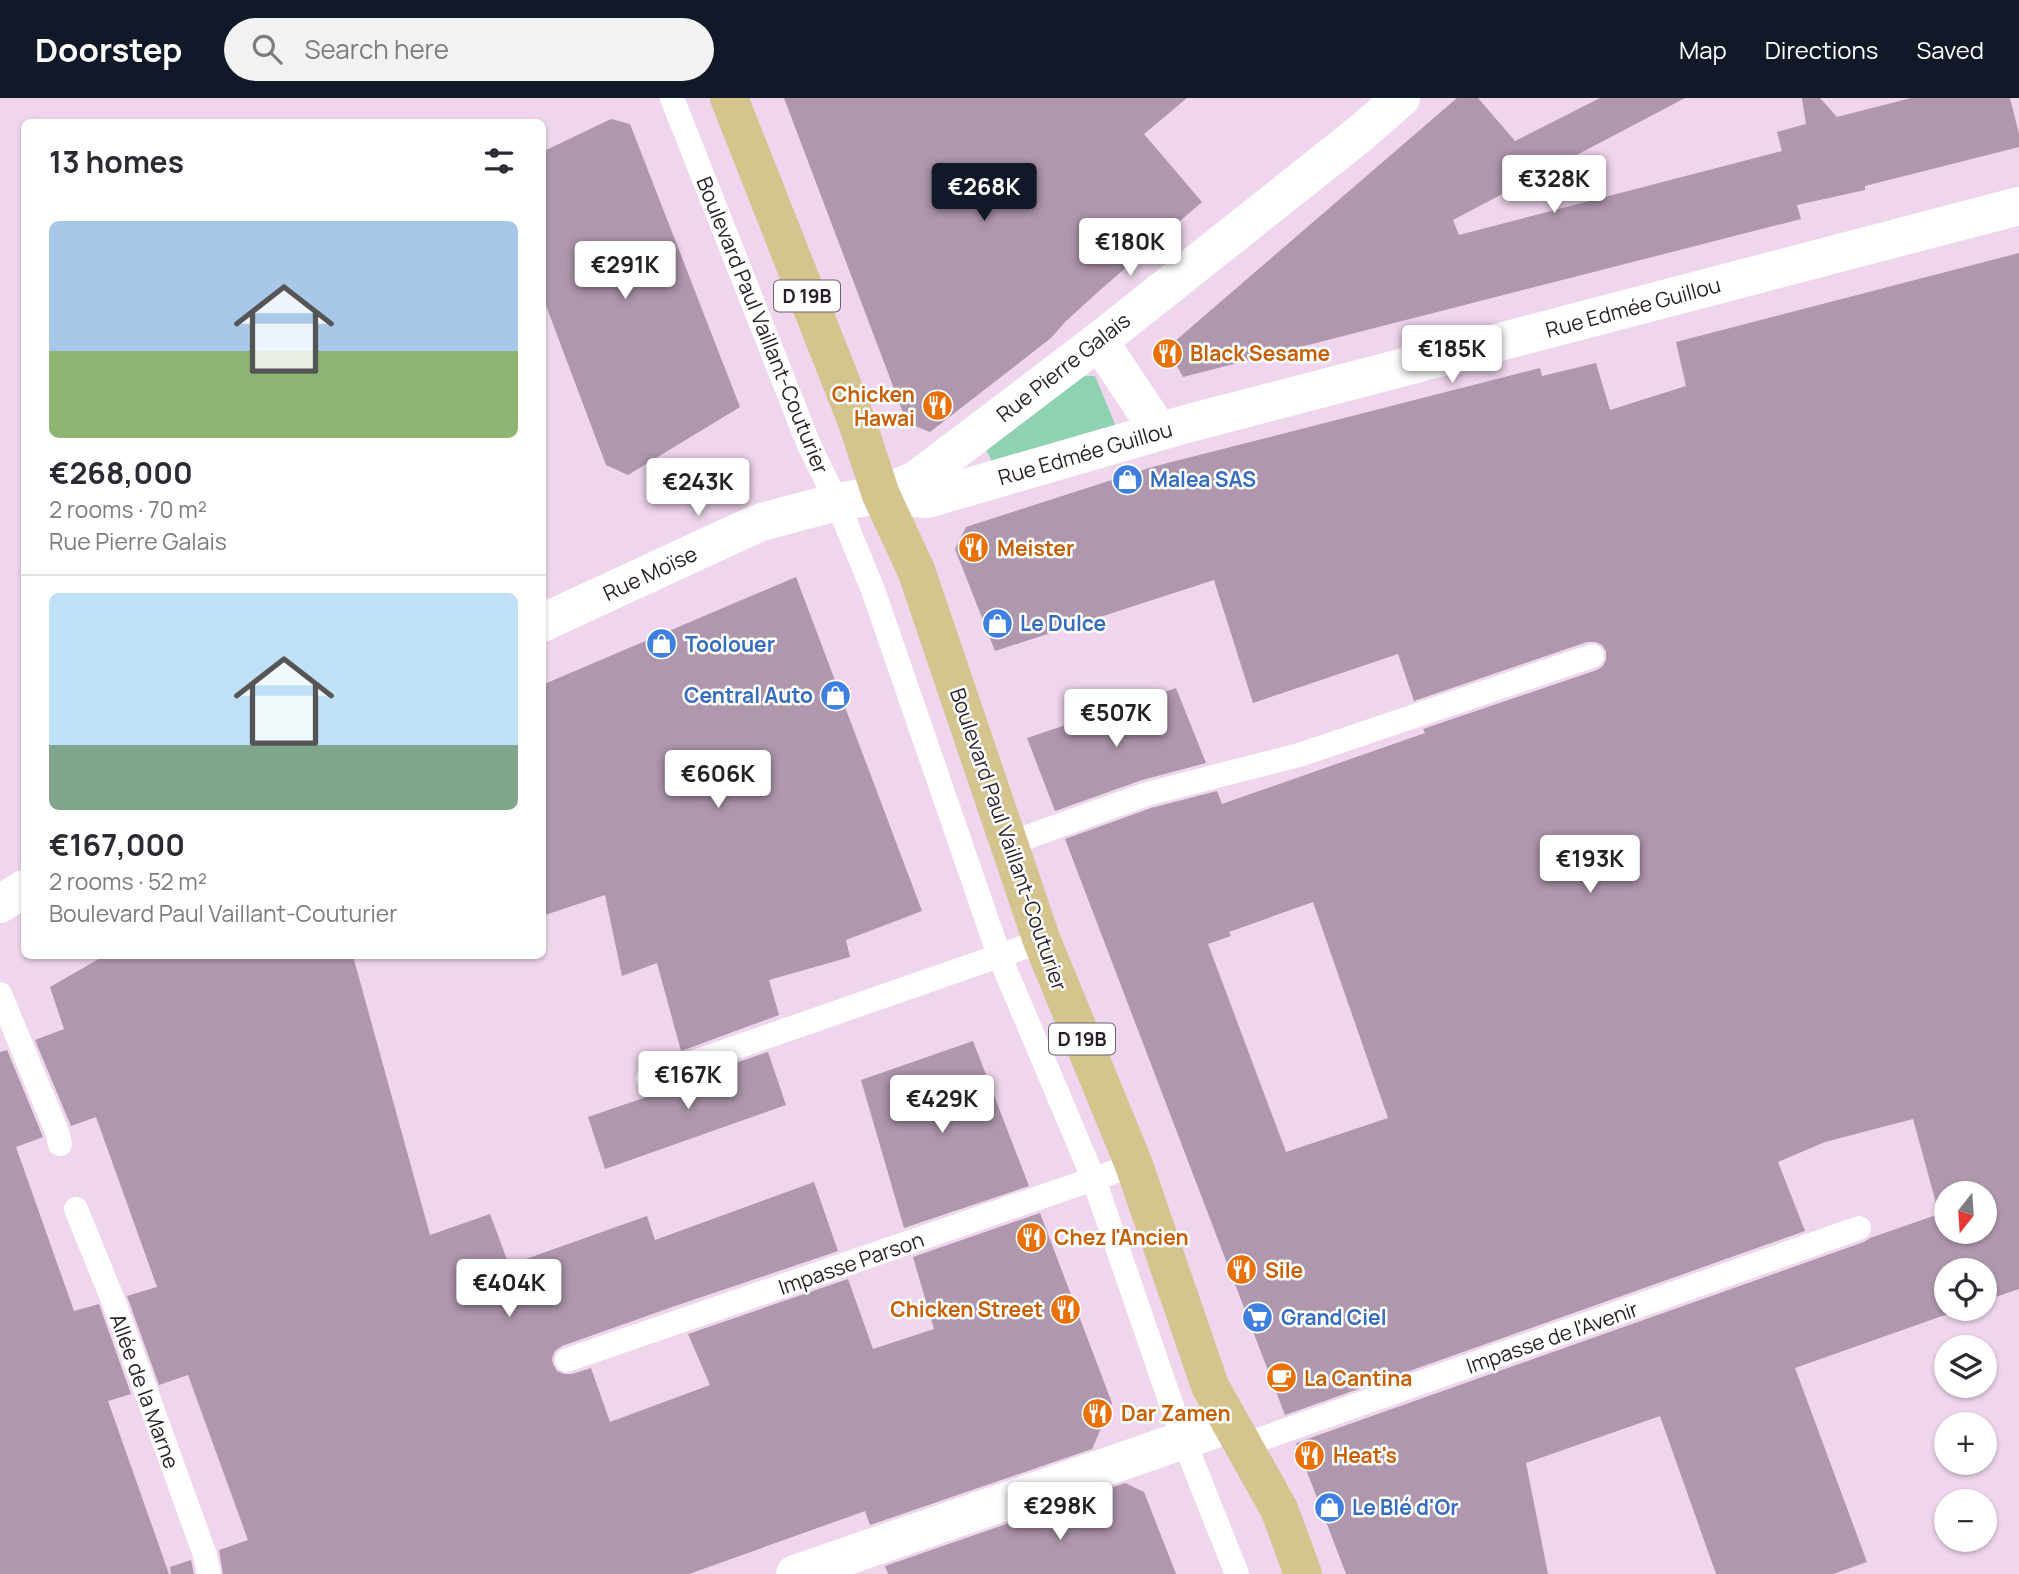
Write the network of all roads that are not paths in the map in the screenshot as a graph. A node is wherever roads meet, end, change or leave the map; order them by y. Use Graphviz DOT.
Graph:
graph roads {
  1 [pos="672,98"];
  2 [pos="729,98"];
  3 [pos="1401,98"];
  4 [pos="1360,115"];
  5 [pos="2019,206"];
  6 [pos="1099,341"];
  7 [pos="1159,431"];
  8 [pos="881,495"];
  9 [pos="837,502"];
  10 [pos="546,622"];
  11 [pos="1592,656"];
  12 [pos="1008,844"];
  13 [pos="21,891"];
  14 [pos="0,904"];
  15 [pos="1042,941"];
  16 [pos="999,955"];
  17 [pos="0,994"];
  18 [pos="648,1078"];
  19 [pos="60,1144"];
  20 [pos="1134,1165"];
  21 [pos="1094,1180"];
  22 [pos="76,1209"];
  23 [pos="1859,1228"];
  24 [pos="567,1360"];
  25 [pos="1237,1434"];
  26 [pos="1184,1441"];
  27 [pos="209,1574"];
  28 [pos="795,1574"];
  29 [pos="1237,1574"];
  30 [pos="1303,1574"];
  1 -- 9 [label="lane, Boulevard Paul Vaillant-Couturier / D 19B"];
  2 -- 8 [label="main road, Boulevard Paul Vaillant-Couturier / D 19B"];
  3 -- 4 [label="street, Rue Pierre Galais"];
  4 -- 6 [label="street, Rue Pierre Galais"];
  5 -- 7 [label="street, Rue Edmée Guillou"];
  6 -- 7 [label="street"];
  6 -- 8 [label="street, Rue Pierre Galais"];
  7 -- 8 [label="street, Rue Edmée Guillou"];
  8 -- 9 [label="street, Rue Moïse"];
  8 -- 12 [label="main road, Boulevard Paul Vaillant-Couturier / D 19B"];
  9 -- 10 [label="street, Rue Moïse"];
  9 -- 16 [label="lane, Boulevard Paul Vaillant-Couturier / D 19B"];
  11 -- 12 [label="lane"];
  12 -- 15 [label="main road, Boulevard Paul Vaillant-Couturier / D 19B"];
  13 -- 14 [label="street"];
  15 -- 16 [label="lane"];
  15 -- 20 [label="main road, Boulevard Paul Vaillant-Couturier / D 19B"];
  16 -- 18 [label="lane"];
  16 -- 21 [label="lane, Boulevard Paul Vaillant-Couturier / D 19B"];
  17 -- 19 [label="lane"];
  20 -- 21 [label="lane, Impasse Parson"];
  20 -- 25 [label="main road, Boulevard Paul Vaillant-Couturier / D 19B"];
  21 -- 24 [label="lane, Impasse Parson"];
  21 -- 26 [label="lane, Boulevard Paul Vaillant-Couturier / D 19B"];
  22 -- 27 [label="lane, Allée de la Marne"];
  23 -- 25 [label="lane, Impasse de l'Avenir"];
  25 -- 26 [label="street"];
  25 -- 30 [label="main road, Boulevard Paul Vaillant-Couturier / D 19B"];
  26 -- 28 [label="street"];
  26 -- 29 [label="lane, Boulevard Paul Vaillant-Couturier / D 19B"];
}
